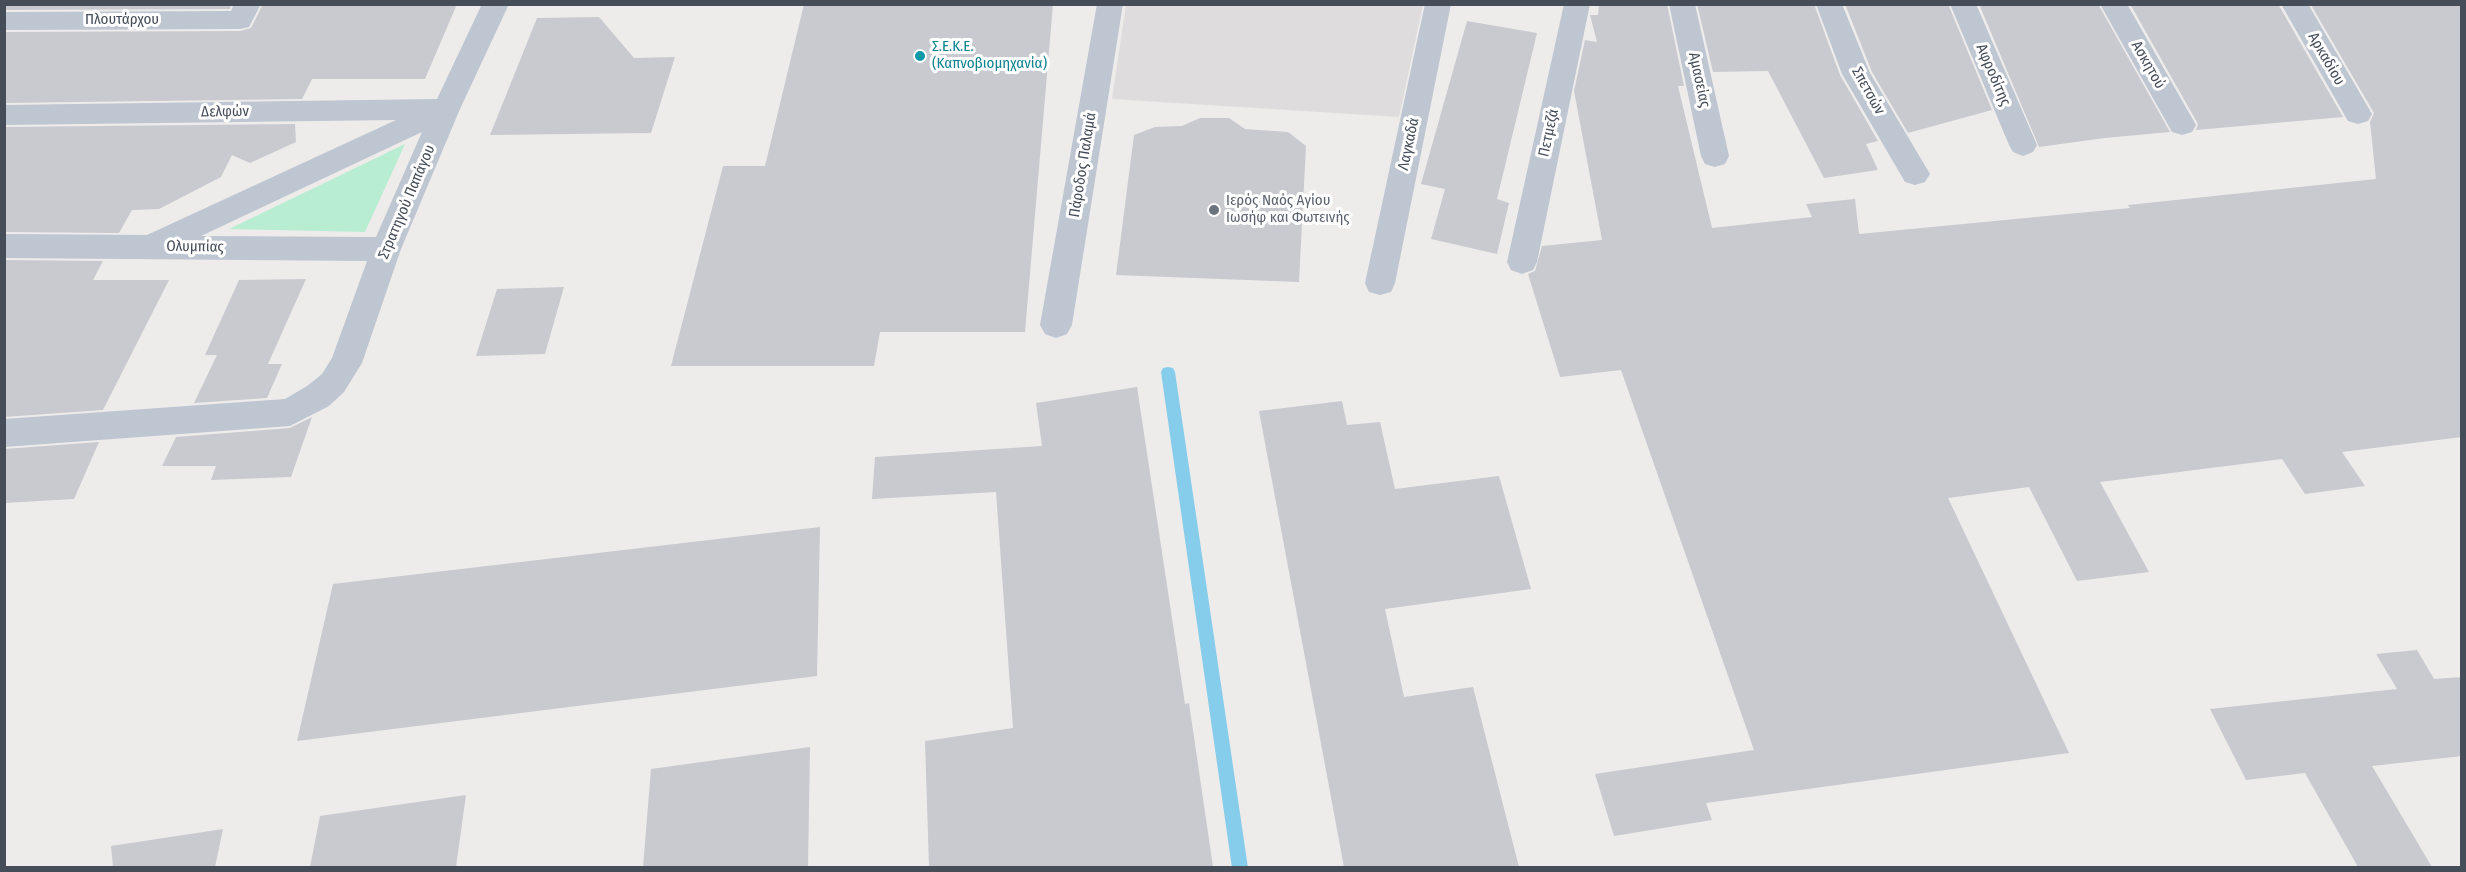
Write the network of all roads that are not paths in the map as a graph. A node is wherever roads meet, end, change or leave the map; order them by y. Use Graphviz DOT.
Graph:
graph roads {
  1 [pos="496,4"];
  2 [pos="1110,4"];
  3 [pos="1438,4"];
  4 [pos="1577,4"];
  5 [pos="1682,4"];
  6 [pos="1829,4"];
  7 [pos="1963,4"];
  8 [pos="2113,4"];
  9 [pos="2294,4"];
  10 [pos="244,12"];
  11 [pos="4,21"];
  12 [pos="446,109"];
  13 [pos="2358,114"];
  14 [pos="4,115"];
  15 [pos="2182,125"];
  16 [pos="2024,145"];
  17 [pos="1715,156"];
  18 [pos="1915,174"];
  19 [pos="4,246"];
  20 [pos="151,246"];
  21 [pos="386,249"];
  22 [pos="1522,262"];
  23 [pos="1380,283"];
  24 [pos="1056,325"];
  25 [pos="4,433"];
  1 -- 12 [label="street, Στρατηγού Παπάγου"];
  2 -- 24 [label="street, Πάροδος Παλαμά"];
  3 -- 23 [label="street, Λαγκαδά"];
  4 -- 22 [label="street, Πετμεζά"];
  5 -- 17 [label="street, Αμασείας"];
  6 -- 18 [label="street, Σπετσών"];
  7 -- 16 [label="street, Αφροδίτης"];
  8 -- 15 [label="street, Ασκητού"];
  9 -- 13 [label="street, Αρκαδίου"];
  10 -- 11 [label="street, Πλουτάρχου"];
  12 -- 14 [label="street, Δελφών"];
  12 -- 20 [label="street"];
  12 -- 21 [label="street, Στρατηγού Παπάγου"];
  19 -- 20 [label="street, Ολυμπίας"];
  20 -- 21 [label="street, Ολυμπίας"];
  21 -- 25 [label="street, Στρατηγού Παπάγου"];
}
